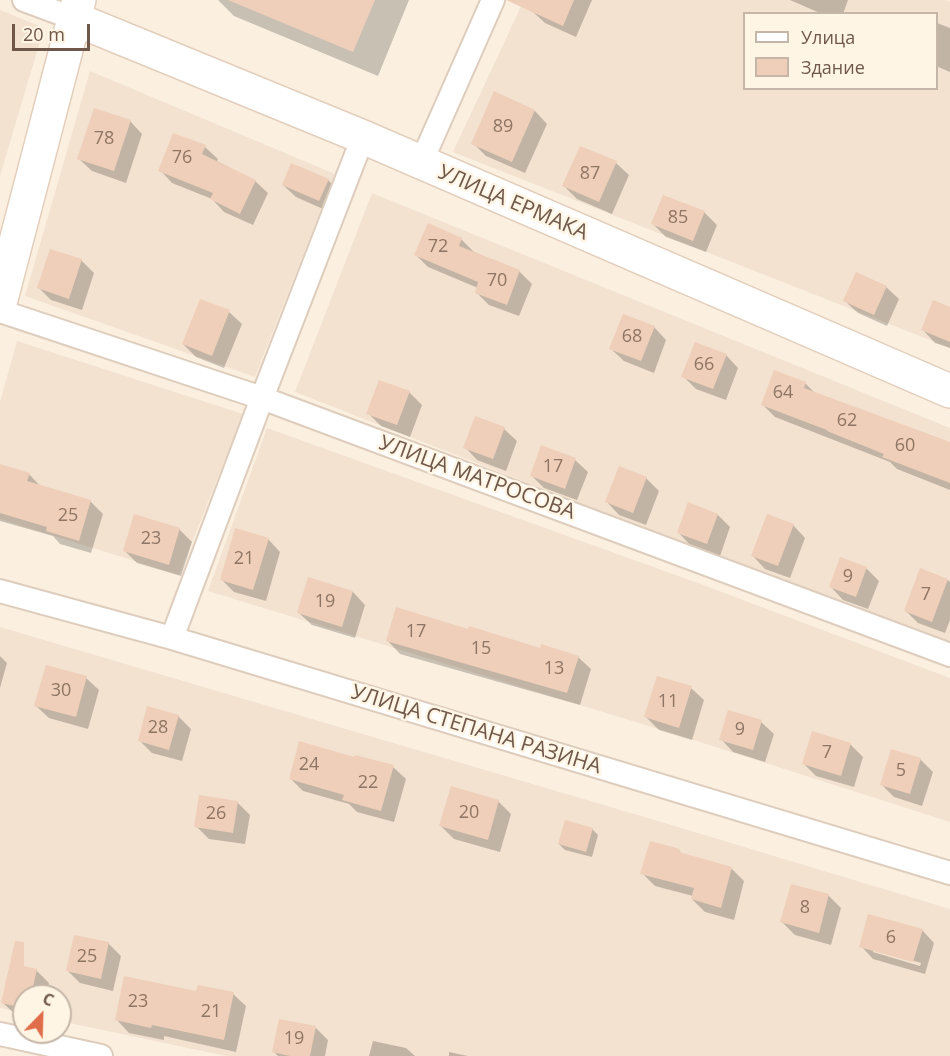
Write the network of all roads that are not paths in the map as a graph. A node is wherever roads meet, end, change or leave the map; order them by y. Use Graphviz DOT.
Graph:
graph roads {
  1 [pos="24,0"];
  2 [pos="493,0"];
  3 [pos="77,10"];
  4 [pos="363,137"];
  5 [pos="421,163"];
  6 [pos="0,303"];
  7 [pos="0,311"];
  8 [pos="950,391"];
  9 [pos="262,398"];
  10 [pos="0,591"];
  11 [pos="172,638"];
  12 [pos="950,655"];
  13 [pos="950,873"];
  14 [pos="0,1034"];
  15 [pos="101,1056"];
  1 -- 3 [label="street"];
  2 -- 5 [label="street"];
  3 -- 4 [label="street, УЛИЦА ЕРМАКА"];
  3 -- 6 [label="street"];
  4 -- 5 [label="street, УЛИЦА ЕРМАКА"];
  4 -- 9 [label="street"];
  5 -- 8 [label="street, УЛИЦА ЕРМАКА"];
  7 -- 9 [label="street, УЛИЦА МАТРОСОВА"];
  9 -- 11 [label="street"];
  9 -- 12 [label="street, УЛИЦА МАТРОСОВА"];
  10 -- 11 [label="street, УЛИЦА СТЕПАНА РАЗИНА"];
  11 -- 13 [label="street, УЛИЦА СТЕПАНА РАЗИНА"];
  14 -- 15 [label="street"];
}
